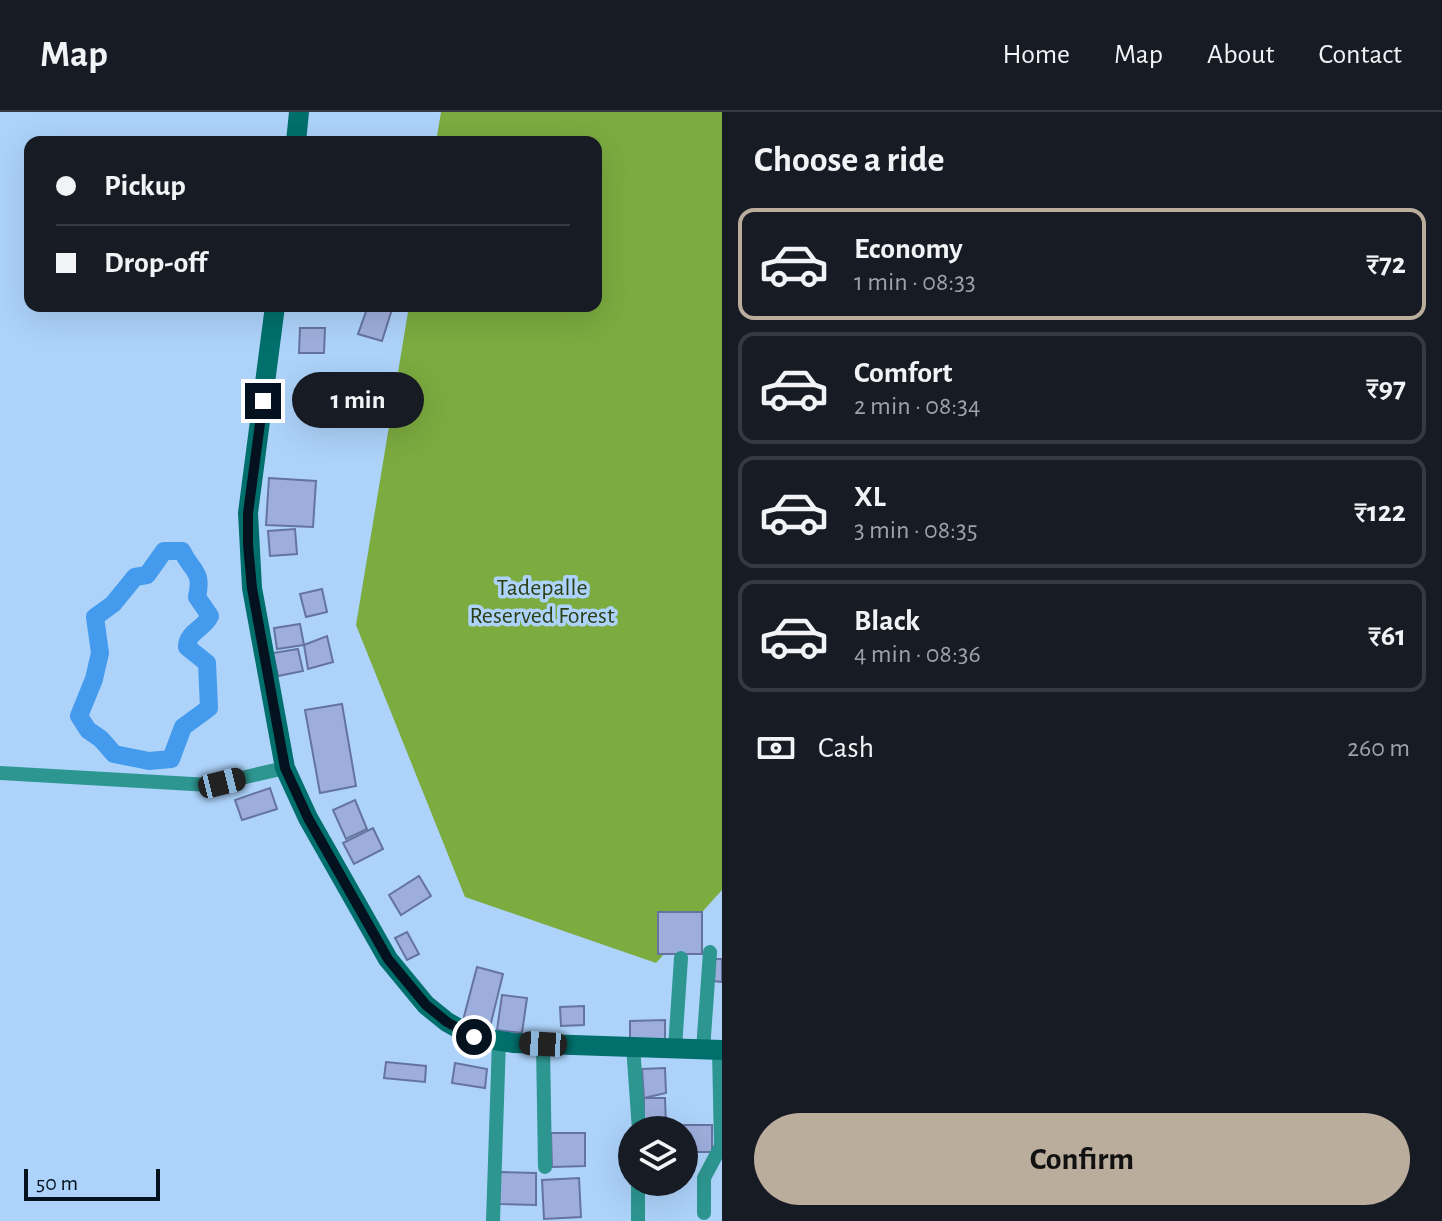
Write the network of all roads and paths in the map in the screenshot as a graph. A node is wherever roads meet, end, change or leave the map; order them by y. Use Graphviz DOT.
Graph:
graph roads {
  1 [pos="299,112"];
  2 [pos="297,136"];
  3 [pos="274,312"];
  4 [pos="285,768"];
  5 [pos="0,773"];
  6 [pos="710,952"];
  7 [pos="681,958"];
  8 [pos="499,1041"];
  9 [pos="543,1044"];
  10 [pos="633,1046"];
  11 [pos="675,1048"];
  12 [pos="715,1050"];
  13 [pos="638,1116"];
  14 [pos="545,1167"];
  15 [pos="638,1196"];
  16 [pos="704,1213"];
  17 [pos="493,1221"];
  18 [pos="638,1221"];
  1 -- 2 [label="street"];
  3 -- 4 [label="street"];
  4 -- 5 [label="street"];
  4 -- 8 [label="street"];
  6 -- 12 [label="street"];
  7 -- 11 [label="street"];
  8 -- 9 [label="street"];
  8 -- 17 [label="street"];
  9 -- 10 [label="street"];
  9 -- 14 [label="street"];
  10 -- 11 [label="street"];
  10 -- 13 [label="street"];
  11 -- 12 [label="street"];
  12 -- 16 [label="street"];
  15 -- 18 [label="street"];
}
